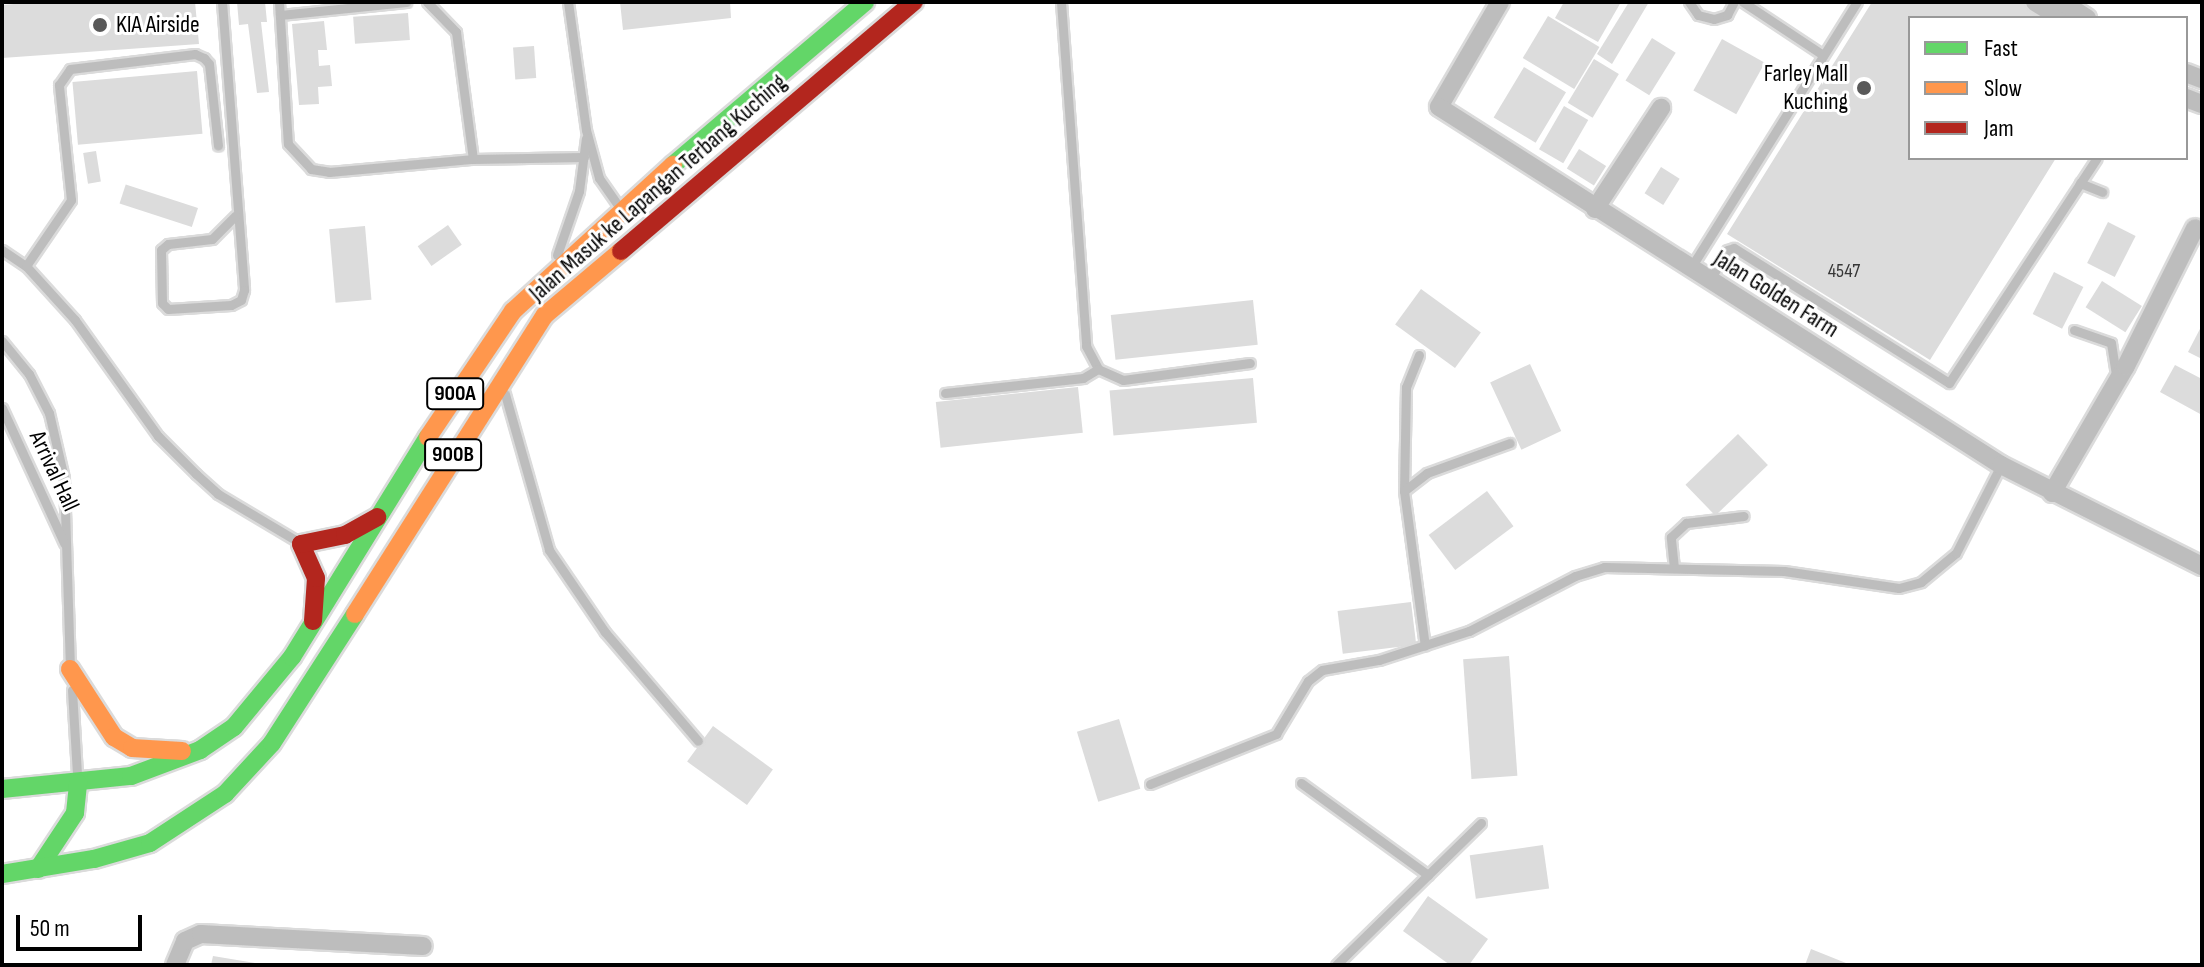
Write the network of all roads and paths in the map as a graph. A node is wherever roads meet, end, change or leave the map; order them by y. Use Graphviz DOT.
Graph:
graph roads {
  1 [pos="222,2"];
  2 [pos="279,2"];
  3 [pos="406,2"];
  4 [pos="427,2"];
  5 [pos="568,2"];
  6 [pos="865,2"];
  7 [pos="914,2"];
  8 [pos="1061,2"];
  9 [pos="1500,2"];
  10 [pos="1689,2"];
  11 [pos="1734,2"];
  12 [pos="1743,2"];
  13 [pos="1857,2"];
  14 [pos="2035,2"];
  15 [pos="2062,2"];
  16 [pos="280,15"];
  17 [pos="2058,16"];
  18 [pos="2084,16"];
  19 [pos="1823,55"];
  20 [pos="1661,108"];
  21 [pos="586,130"];
  22 [pos="218,146"];
  23 [pos="584,157"];
  24 [pos="473,159"];
  25 [pos="2096,160"];
  26 [pos="2080,183"];
  27 [pos="2102,192"];
  28 [pos="1595,209"];
  29 [pos="622,210"];
  30 [pos="235,216"];
  31 [pos="2195,228"];
  32 [pos="2,250"];
  33 [pos="26,266"];
  34 [pos="1690,269"];
  35 [pos="548,276"];
  36 [pos="1709,281"];
  37 [pos="2074,330"];
  38 [pos="2,341"];
  39 [pos="1419,355"];
  40 [pos="1250,363"];
  41 [pos="1098,369"];
  42 [pos="500,379"];
  43 [pos="2113,389"];
  44 [pos="945,393"];
  45 [pos="2,408"];
  46 [pos="1510,443"];
  47 [pos="2001,465"];
  48 [pos="1404,491"];
  49 [pos="2052,493"];
  50 [pos="379,516"];
  51 [pos="1744,516"];
  52 [pos="301,544"];
  53 [pos="68,551"];
  54 [pos="323,557"];
  55 [pos="2202,566"];
  56 [pos="340,567"];
  57 [pos="1674,568"];
  58 [pos="371,586"];
  59 [pos="313,624"];
  60 [pos="1425,646"];
  61 [pos="70,669"];
  62 [pos="698,741"];
  63 [pos="200,750"];
  64 [pos="78,783"];
  65 [pos="1301,783"];
  66 [pos="1150,784"];
  67 [pos="2,789"];
  68 [pos="1481,823"];
  69 [pos="38,869"];
  70 [pos="2,874"];
  71 [pos="1428,875"];
  72 [pos="423,946"];
  73 [pos="175,965"];
  74 [pos="1336,965"];
  1 -- 30 [label="lane"];
  2 -- 16 [label="lane"];
  3 -- 16 [label="lane"];
  4 -- 24 [label="lane"];
  5 -- 21 [label="lane"];
  6 -- 29 [label="highway, Jalan Masuk ke Lapangan Terbang Kuching / 900A"];
  7 -- 42 [label="highway, Jalan Masuk ke Lapangan Terbang Kuching / 900B"];
  8 -- 41 [label="lane"];
  9 -- 28 [label="street, Jalan Golden Farm"];
  10 -- 11 [label="lane"];
  12 -- 19 [label="lane"];
  13 -- 19 [label="lane"];
  14 -- 17 [label="street"];
  15 -- 18 [label="street"];
  16 -- 24 [label="lane"];
  19 -- 34 [label="lane"];
  20 -- 28 [label="street"];
  21 -- 23 [label="lane"];
  21 -- 29 [label="lane"];
  22 -- 33 [label="lane"];
  23 -- 24 [label="lane"];
  23 -- 35 [label="lane"];
  25 -- 26 [label="lane"];
  26 -- 27 [label="lane"];
  26 -- 36 [label="lane"];
  28 -- 34 [label="street, Jalan Golden Farm"];
  29 -- 35 [label="highway, Jalan Masuk ke Lapangan Terbang Kuching / 900A"];
  30 -- 30 [label="lane"];
  31 -- 43 [label="street"];
  32 -- 33 [label="lane"];
  33 -- 52 [label="lane"];
  34 -- 36 [label="street, Jalan Golden Farm"];
  35 -- 50 [label="highway, Jalan Masuk ke Lapangan Terbang Kuching / 900A"];
  36 -- 47 [label="street, Jalan Golden Farm"];
  37 -- 43 [label="lane"];
  38 -- 53 [label="lane"];
  39 -- 48 [label="lane"];
  40 -- 41 [label="lane"];
  41 -- 44 [label="lane"];
  42 -- 58 [label="highway, Jalan Masuk ke Lapangan Terbang Kuching / 900B"];
  42 -- 62 [label="lane"];
  43 -- 49 [label="street"];
  45 -- 53 [label="lane, Arrival Hall"];
  46 -- 48 [label="lane"];
  47 -- 49 [label="street, Jalan Golden Farm"];
  47 -- 57 [label="lane"];
  48 -- 60 [label="lane"];
  49 -- 55 [label="street, Jalan Golden Farm"];
  50 -- 52 [label="highway"];
  50 -- 56 [label="highway, Jalan Masuk ke Lapangan Terbang Kuching / 900A"];
  51 -- 57 [label="lane"];
  52 -- 54 [label="lane"];
  52 -- 59 [label="highway"];
  53 -- 61 [label="lane"];
  56 -- 58 [label="lane"];
  56 -- 59 [label="highway, Jalan Masuk ke Lapangan Terbang Kuching / 900A"];
  57 -- 60 [label="lane"];
  58 -- 69 [label="highway, Jalan Masuk ke Lapangan Terbang Kuching / 900B"];
  59 -- 63 [label="highway, Jalan Masuk ke Lapangan Terbang Kuching / 900A"];
  60 -- 66 [label="lane"];
  61 -- 63 [label="highway"];
  61 -- 64 [label="lane"];
  63 -- 64 [label="highway, Jalan Masuk ke Lapangan Terbang Kuching / 900A"];
  64 -- 67 [label="highway, Jalan Masuk ke Lapangan Terbang Kuching / 900A"];
  64 -- 69 [label="highway"];
  65 -- 71 [label="lane"];
  68 -- 71 [label="lane"];
  69 -- 70 [label="highway, Jalan Masuk ke Lapangan Terbang Kuching / 900B"];
  71 -- 74 [label="lane"];
  72 -- 73 [label="street"];
}
